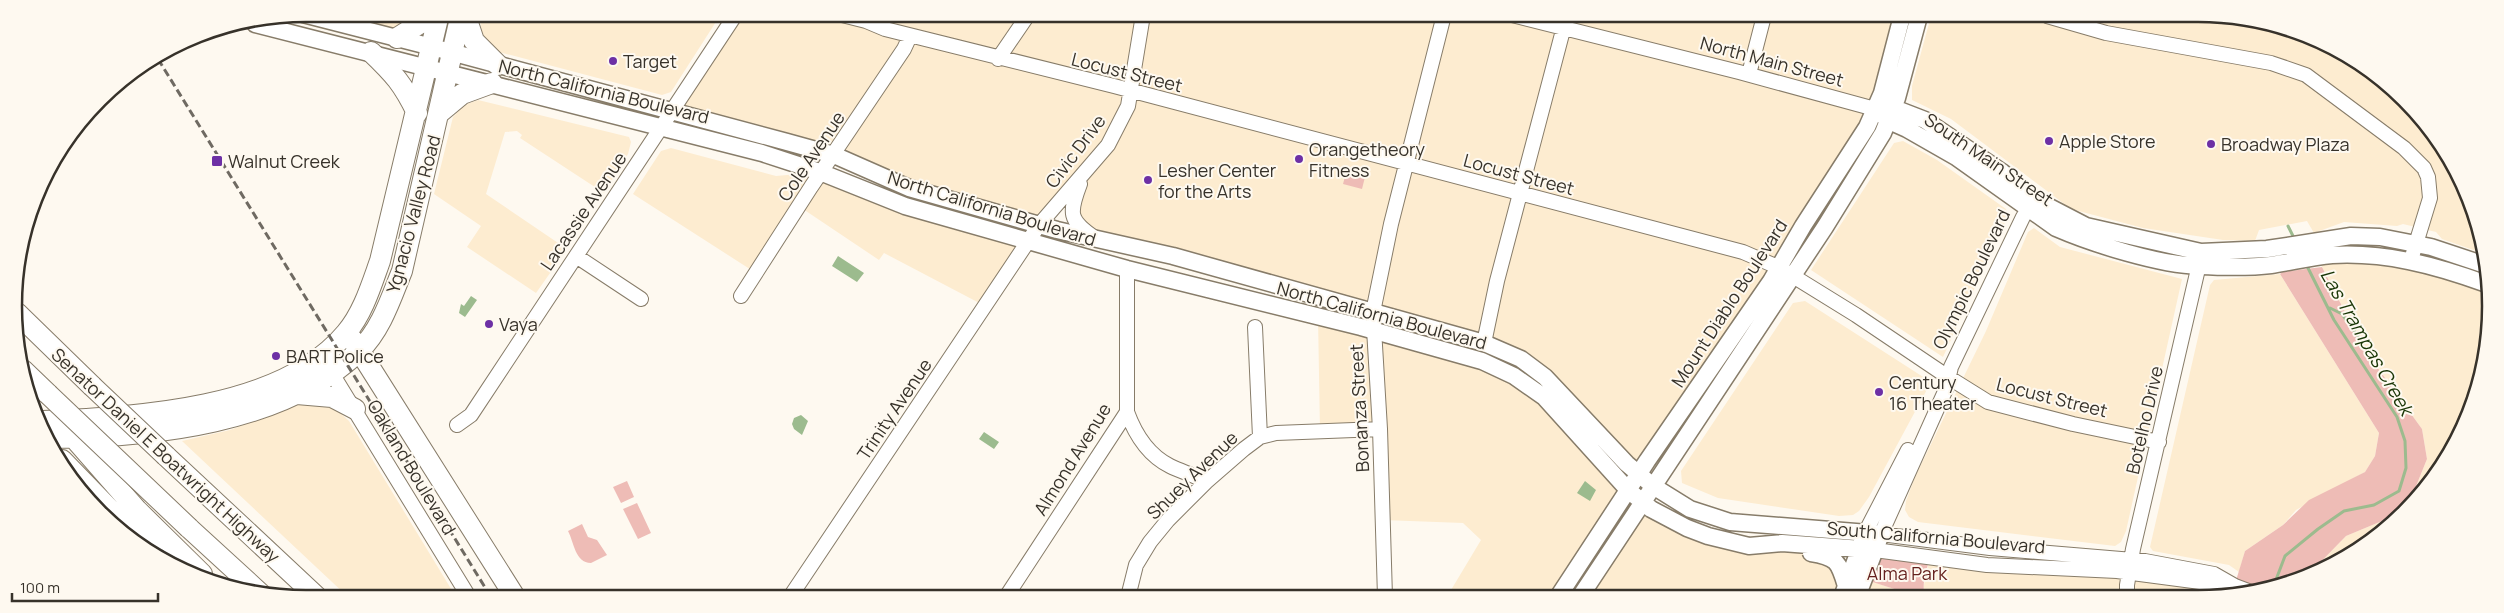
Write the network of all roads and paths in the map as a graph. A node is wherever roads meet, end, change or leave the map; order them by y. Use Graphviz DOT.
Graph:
graph roads {
  1 [pos="334,22"];
  2 [pos="421,22"];
  3 [pos="437,22"];
  4 [pos="461,22"];
  5 [pos="466,22"];
  6 [pos="731,22"];
  7 [pos="868,22"];
  8 [pos="1023,22"];
  9 [pos="1142,22"];
  10 [pos="1442,22"];
  11 [pos="1536,22"];
  12 [pos="1566,22"];
  13 [pos="1762,22"];
  14 [pos="1900,22"];
  15 [pos="1917,22"];
  16 [pos="2067,22"];
  17 [pos="263,26"];
  18 [pos="1564,30"];
  19 [pos="910,36"];
  20 [pos="396,38"];
  21 [pos="432,47"];
  22 [pos="372,52"];
  23 [pos="998,59"];
  24 [pos="450,62"];
  25 [pos="427,67"];
  26 [pos="495,74"];
  27 [pos="1749,74"];
  28 [pos="1132,92"];
  29 [pos="1875,109"];
  30 [pos="673,111"];
  31 [pos="417,113"];
  32 [pos="438,114"];
  33 [pos="1891,115"];
  34 [pos="661,128"];
  35 [pos="834,155"];
  36 [pos="1406,164"];
  37 [pos="820,172"];
  38 [pos="1084,174"];
  39 [pos="1520,195"];
  40 [pos="2031,204"];
  41 [pos="1039,225"];
  42 [pos="1096,238"];
  43 [pos="1028,241"];
  44 [pos="2414,244"];
  45 [pos="576,256"];
  46 [pos="2268,257"];
  47 [pos="2200,259"];
  48 [pos="2410,260"];
  49 [pos="2478,263"];
  50 [pos="1127,269"];
  51 [pos="1786,272"];
  52 [pos="2480,282"];
  53 [pos="741,296"];
  54 [pos="641,299"];
  55 [pos="1372,312"];
  56 [pos="23,319"];
  57 [pos="1255,327"];
  58 [pos="1373,330"];
  59 [pos="347,332"];
  60 [pos="1484,343"];
  61 [pos="360,351"];
  62 [pos="327,365"];
  63 [pos="1948,377"];
  64 [pos="32,378"];
  65 [pos="297,394"];
  66 [pos="355,409"];
  67 [pos="1127,412"];
  68 [pos="89,419"];
  69 [pos="47,421"];
  70 [pos="456,425"];
  71 [pos="1380,429"];
  72 [pos="1260,437"];
  73 [pos="55,438"];
  74 [pos="73,438"];
  75 [pos="2159,442"];
  76 [pos="1639,474"];
  77 [pos="1206,482"];
  78 [pos="86,485"];
  79 [pos="1653,486"];
  80 [pos="1628,490"];
  81 [pos="1642,502"];
  82 [pos="123,523"];
  83 [pos="1873,534"];
  84 [pos="1764,546"];
  85 [pos="1867,550"];
  86 [pos="2130,566"];
  87 [pos="196,568"];
  88 [pos="251,585"];
  89 [pos="2239,587"];
  90 [pos="310,590"];
  91 [pos="465,590"];
  92 [pos="511,590"];
  93 [pos="795,590"];
  94 [pos="1011,590"];
  95 [pos="1130,590"];
  96 [pos="1385,590"];
  97 [pos="1563,590"];
  98 [pos="1585,590"];
  99 [pos="1847,590"];
  100 [pos="1849,590"];
  101 [pos="2128,590"];
  1 -- 20 [label="main road, North California Boulevard"];
  2 -- 20 [label="highway"];
  3 -- 21 [label="highway, Ygnacio Valley Road"];
  4 -- 24 [label="highway, Ygnacio Valley Road"];
  5 -- 26 [label="highway"];
  6 -- 30 [label="street, Lacassie Avenue"];
  7 -- 19 [label="street, Locust Street"];
  8 -- 23 [label="street"];
  9 -- 28 [label="street, Civic Drive"];
  10 -- 36 [label="street, Bonanza Street"];
  11 -- 18 [label="street, North Main Street"];
  12 -- 18 [label="street"];
  13 -- 27 [label="street"];
  14 -- 29 [label="main road, Mount Diablo Boulevard"];
  15 -- 33 [label="main road, Mount Diablo Boulevard"];
  16 -- 44 [label="street"];
  17 -- 22 [label="main road, North California Boulevard"];
  18 -- 27 [label="street, North Main Street"];
  18 -- 39 [label="street"];
  19 -- 23 [label="street, Locust Street"];
  19 -- 35 [label="street, Cole Avenue"];
  20 -- 21 [label="main road, North California Boulevard"];
  21 -- 24 [label="main road, North California Boulevard"];
  21 -- 25 [label="highway, Ygnacio Valley Road"];
  22 -- 25 [label="main road, North California Boulevard"];
  22 -- 31 [label="highway"];
  23 -- 28 [label="street, Locust Street"];
  24 -- 25 [label="main road, North California Boulevard"];
  24 -- 26 [label="main road, North California Boulevard"];
  24 -- 32 [label="highway, Ygnacio Valley Road"];
  25 -- 31 [label="highway, Ygnacio Valley Road"];
  26 -- 30 [label="main road, North California Boulevard"];
  26 -- 32 [label="highway"];
  26 -- 34 [label="main road, North California Boulevard"];
  27 -- 29 [label="street, North Main Street"];
  28 -- 36 [label="street, Locust Street"];
  28 -- 38 [label="street, Civic Drive"];
  29 -- 33 [label="main road, South Main Street"];
  29 -- 51 [label="main road, Mount Diablo Boulevard"];
  30 -- 34 [label="street, Lacassie Avenue"];
  30 -- 35 [label="main road, North California Boulevard"];
  31 -- 59 [label="highway, Ygnacio Valley Road"];
  32 -- 61 [label="highway, Ygnacio Valley Road"];
  33 -- 40 [label="main road, South Main Street"];
  33 -- 51 [label="main road, Mount Diablo Boulevard"];
  34 -- 37 [label="main road, North California Boulevard"];
  34 -- 45 [label="street, Lacassie Avenue"];
  35 -- 37 [label="street, Cole Avenue"];
  35 -- 41 [label="main road, North California Boulevard"];
  36 -- 39 [label="street, Locust Street"];
  36 -- 55 [label="street, Bonanza Street"];
  37 -- 43 [label="main road, North California Boulevard"];
  37 -- 53 [label="street, Cole Avenue"];
  38 -- 41 [label="street, Civic Drive"];
  38 -- 42 [label="street"];
  39 -- 51 [label="street, Locust Street"];
  39 -- 60 [label="street"];
  40 -- 47 [label="main road, South Main Street"];
  40 -- 63 [label="street, Olympic Boulevard"];
  41 -- 42 [label="main road, North California Boulevard"];
  41 -- 43 [label="street, Civic Drive"];
  42 -- 55 [label="main road, North California Boulevard"];
  43 -- 50 [label="main road, North California Boulevard"];
  43 -- 93 [label="street, Trinity Avenue"];
  44 -- 46 [label="main road, South Main Street"];
  44 -- 48 [label="street"];
  44 -- 49 [label="main road, South Main Street"];
  45 -- 54 [label="street"];
  45 -- 70 [label="street, Lacassie Avenue"];
  46 -- 47 [label="main road, South Main Street"];
  46 -- 48 [label="main road, South Main Street"];
  47 -- 75 [label="street, Botelho Drive"];
  48 -- 52 [label="main road, South Main Street"];
  50 -- 58 [label="main road, North California Boulevard"];
  50 -- 67 [label="street, Almond Avenue"];
  51 -- 63 [label="street, Locust Street"];
  51 -- 76 [label="main road, Mount Diablo Boulevard"];
  51 -- 79 [label="main road, Mount Diablo Boulevard"];
  55 -- 58 [label="street, Bonanza Street"];
  55 -- 60 [label="main road, North California Boulevard"];
  56 -- 90 [label="highway, Senator Daniel E Boatwright Highway, bridge"];
  57 -- 72 [label="street"];
  58 -- 71 [label="street, Bonanza Street"];
  58 -- 80 [label="main road, North California Boulevard"];
  59 -- 61 [label="highway"];
  59 -- 62 [label="highway, Ygnacio Valley Road"];
  60 -- 76 [label="main road, North California Boulevard"];
  61 -- 62 [label="highway, Ygnacio Valley Road"];
  61 -- 92 [label="highway"];
  62 -- 65 [label="highway, Ygnacio Valley Road"];
  62 -- 66 [label="street, Oakland Boulevard"];
  62 -- 68 [label="highway, Ygnacio Valley Road"];
  63 -- 75 [label="street, Locust Street"];
  63 -- 83 [label="street, Olympic Boulevard"];
  64 -- 88 [label="highway, Senator Daniel E Boatwright Highway, bridge"];
  65 -- 66 [label="highway"];
  65 -- 74 [label="highway, Ygnacio Valley Road"];
  66 -- 91 [label="street, Oakland Boulevard"];
  67 -- 77 [label="street"];
  67 -- 94 [label="street, Almond Avenue"];
  68 -- 69 [label="highway, Ygnacio Valley Road"];
  68 -- 74 [label="highway"];
  71 -- 72 [label="street, Shuey Avenue"];
  71 -- 96 [label="street, Bonanza Street"];
  72 -- 77 [label="street, Shuey Avenue"];
  73 -- 74 [label="highway, Ygnacio Valley Road"];
  74 -- 87 [label="highway"];
  75 -- 86 [label="street, Botelho Drive"];
  76 -- 79 [label="main road, North California Boulevard"];
  76 -- 80 [label="main road, Mount Diablo Boulevard"];
  77 -- 95 [label="street, Shuey Avenue"];
  78 -- 82 [label="highway"];
  79 -- 81 [label="main road, Mount Diablo Boulevard"];
  79 -- 83 [label="main road, South California Boulevard"];
  80 -- 81 [label="main road, North California Boulevard"];
  80 -- 97 [label="main road, Mount Diablo Boulevard"];
  81 -- 84 [label="main road, South California Boulevard"];
  81 -- 98 [label="main road, Mount Diablo Boulevard"];
  83 -- 85 [label="main road, Olympic Boulevard"];
  83 -- 86 [label="street, South California Boulevard"];
  84 -- 85 [label="main road, South California Boulevard"];
  84 -- 99 [label="main road"];
  85 -- 86 [label="street, South California Boulevard"];
  85 -- 100 [label="main road, Olympic Boulevard"];
  86 -- 89 [label="street, South California Boulevard"];
  86 -- 101 [label="street, Botelho Drive"];
}
